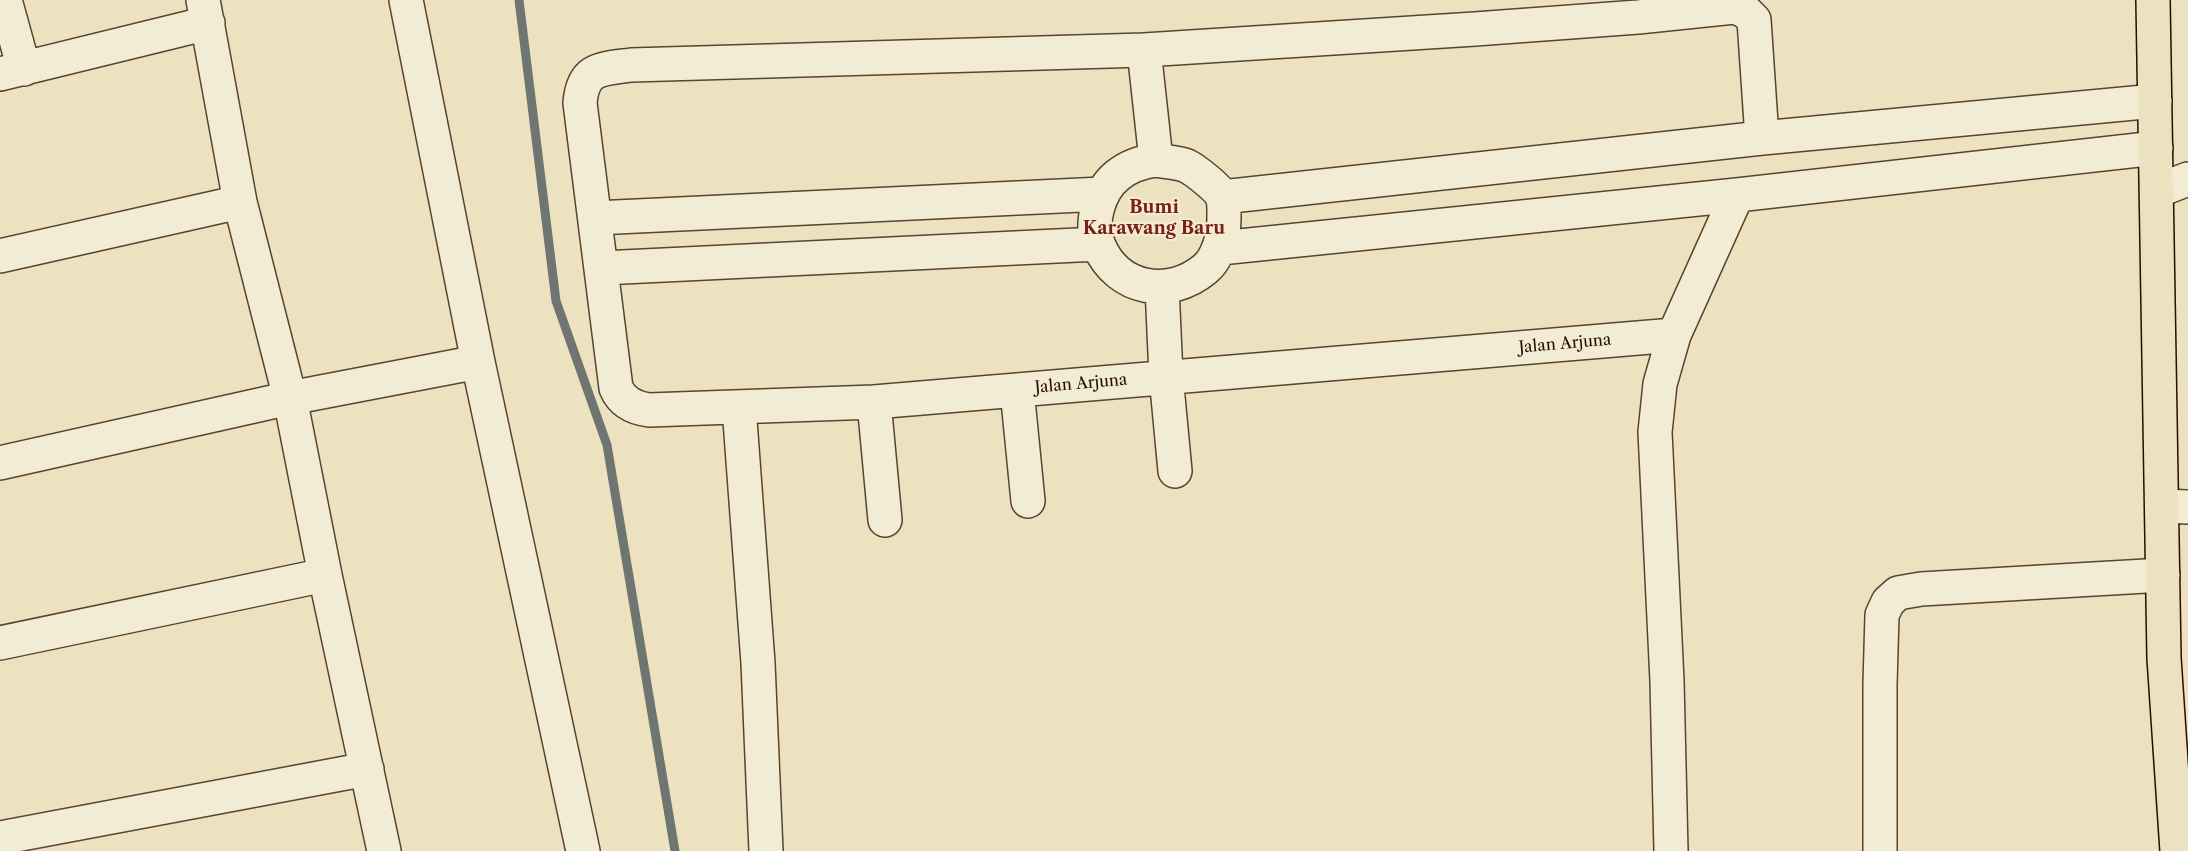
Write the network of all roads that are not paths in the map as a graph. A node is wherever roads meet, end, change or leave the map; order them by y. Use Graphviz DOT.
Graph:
graph roads {
  1 [pos="5,0"];
  2 [pos="406,0"];
  3 [pos="2153,0"];
  4 [pos="205,12"];
  5 [pos="1144,50"];
  6 [pos="12,72"];
  7 [pos="2155,101"];
  8 [pos="2030,113"];
  9 [pos="1762,138"];
  10 [pos="2156,148"];
  11 [pos="1156,160"];
  12 [pos="2035,162"];
  13 [pos="2188,179"];
  14 [pos="2157,191"];
  15 [pos="1102,194"];
  16 [pos="1737,195"];
  17 [pos="1222,196"];
  18 [pos="240,202"];
  19 [pos="595,218"];
  20 [pos="1098,244"];
  21 [pos="1220,248"];
  22 [pos="0,256"];
  23 [pos="602,268"];
  24 [pos="1162,287"];
  25 [pos="1674,335"];
  26 [pos="478,362"];
  27 [pos="1166,376"];
  28 [pos="1017,390"];
  29 [pos="290,399"];
  30 [pos="874,402"];
  31 [pos="739,407"];
  32 [pos="0,463"];
  33 [pos="1175,471"];
  34 [pos="1028,501"];
  35 [pos="2175,507"];
  36 [pos="885,520"];
  37 [pos="325,575"];
  38 [pos="2163,575"];
  39 [pos="0,643"];
  40 [pos="367,769"];
  41 [pos="0,838"];
  42 [pos="384,851"];
  43 [pos="583,851"];
  44 [pos="766,851"];
  45 [pos="1671,851"];
  46 [pos="1880,851"];
  47 [pos="2177,851"];
  1 -- 6 [label="street"];
  2 -- 26 [label="street"];
  3 -- 7 [label="main road"];
  4 -- 6 [label="street"];
  4 -- 18 [label="street"];
  5 -- 9 [label="street"];
  5 -- 11 [label="street"];
  5 -- 19 [label="street"];
  7 -- 8 [label="street"];
  7 -- 10 [label="main road"];
  8 -- 9 [label="street"];
  8 -- 12 [label="street"];
  9 -- 17 [label="street"];
  10 -- 12 [label="street"];
  10 -- 14 [label="main road"];
  11 -- 15 [label="street"];
  11 -- 17 [label="street"];
  12 -- 16 [label="street"];
  13 -- 14 [label="street"];
  14 -- 35 [label="main road"];
  15 -- 19 [label="street"];
  15 -- 20 [label="street"];
  16 -- 21 [label="street"];
  16 -- 25 [label="street"];
  17 -- 21 [label="street"];
  18 -- 22 [label="street"];
  18 -- 29 [label="street"];
  19 -- 23 [label="street"];
  20 -- 23 [label="street"];
  20 -- 24 [label="street"];
  21 -- 24 [label="street"];
  23 -- 31 [label="street, Jalan Arjuna"];
  24 -- 27 [label="street"];
  25 -- 27 [label="street, Jalan Arjuna"];
  25 -- 45 [label="street"];
  26 -- 29 [label="street"];
  26 -- 43 [label="street"];
  27 -- 28 [label="street, Jalan Arjuna"];
  27 -- 33 [label="street"];
  28 -- 30 [label="street, Jalan Arjuna"];
  28 -- 34 [label="street"];
  29 -- 32 [label="street"];
  29 -- 37 [label="street"];
  30 -- 31 [label="street, Jalan Arjuna"];
  30 -- 36 [label="street"];
  31 -- 44 [label="street"];
  35 -- 38 [label="main road"];
  37 -- 39 [label="street"];
  37 -- 40 [label="street"];
  38 -- 46 [label="street"];
  38 -- 47 [label="main road"];
  40 -- 41 [label="street"];
  40 -- 42 [label="street"];
}
